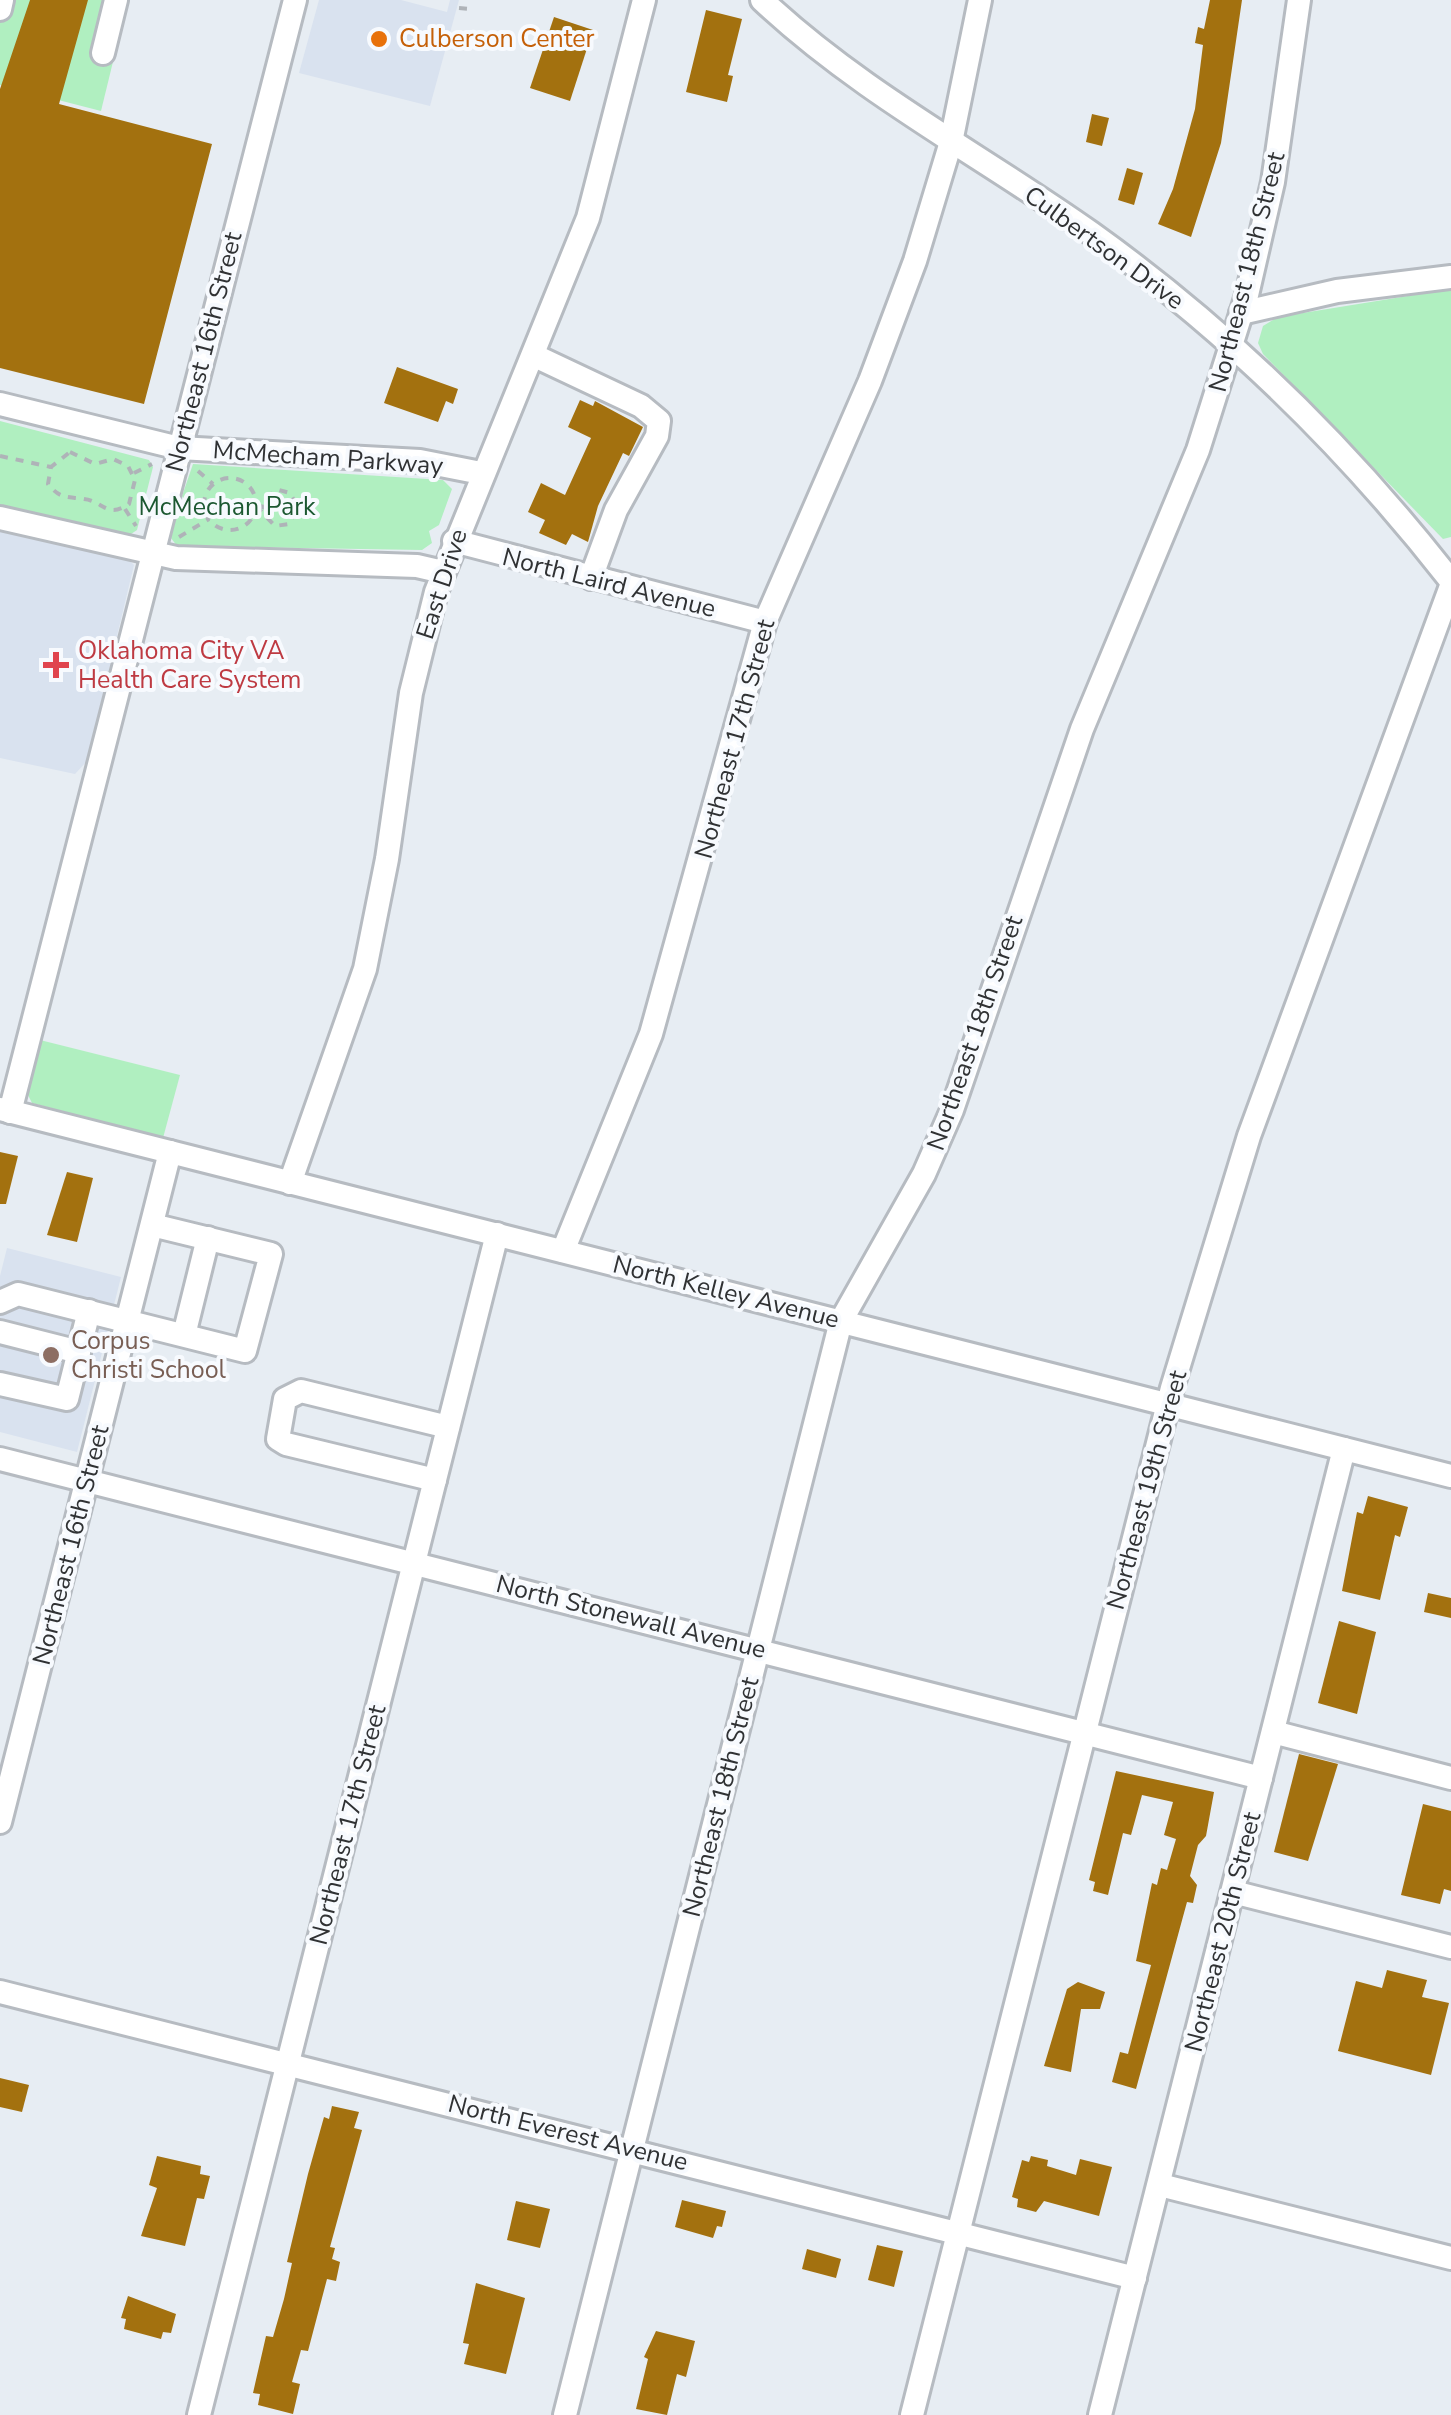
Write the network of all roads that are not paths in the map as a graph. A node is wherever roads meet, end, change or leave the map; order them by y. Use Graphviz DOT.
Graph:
graph roads {
  1 [pos="2,0"];
  2 [pos="116,0"];
  3 [pos="294,0"];
  4 [pos="644,0"];
  5 [pos="762,0"];
  6 [pos="980,0"];
  7 [pos="1299,0"];
  8 [pos="0,9"];
  9 [pos="104,53"];
  10 [pos="950,142"];
  11 [pos="1451,277"];
  12 [pos="1242,313"];
  13 [pos="1232,346"];
  14 [pos="535,356"];
  15 [pos="0,404"];
  16 [pos="176,457"];
  17 [pos="481,473"];
  18 [pos="0,518"];
  19 [pos="454,541"];
  20 [pos="147,544"];
  21 [pos="443,572"];
  22 [pos="591,578"];
  23 [pos="1451,584"];
  24 [pos="765,622"];
  25 [pos="5,1110"];
  26 [pos="170,1152"];
  27 [pos="290,1182"];
  28 [pos="152,1224"];
  29 [pos="497,1234"];
  30 [pos="208,1238"];
  31 [pos="563,1251"];
  32 [pos="0,1302"];
  33 [pos="89,1311"];
  34 [pos="128,1320"];
  35 [pos="841,1321"];
  36 [pos="0,1332"];
  37 [pos="184,1335"];
  38 [pos="78,1352"];
  39 [pos="0,1384"];
  40 [pos="1168,1404"];
  41 [pos="448,1427"];
  42 [pos="1344,1449"];
  43 [pos="0,1458"];
  44 [pos="1451,1476"];
  45 [pos="435,1480"];
  46 [pos="88,1481"];
  47 [pos="414,1562"];
  48 [pos="758,1649"];
  49 [pos="1084,1730"];
  50 [pos="1273,1732"];
  51 [pos="1261,1778"];
  52 [pos="1451,1778"];
  53 [pos="0,1822"];
  54 [pos="1233,1892"];
  55 [pos="1451,1946"];
  56 [pos="0,1992"];
  57 [pos="288,2063"];
  58 [pos="632,2150"];
  59 [pos="1160,2185"];
  60 [pos="958,2231"];
  61 [pos="1451,2258"];
  62 [pos="1135,2278"];
  63 [pos="199,2415"];
  64 [pos="565,2415"];
  65 [pos="912,2415"];
  66 [pos="1100,2415"];
  1 -- 8 [label="street"];
  2 -- 9 [label="street"];
  3 -- 16 [label="street, Northeast 16th Street"];
  4 -- 14 [label="street, East Drive"];
  5 -- 10 [label="street, Culbertson Drive"];
  6 -- 10 [label="street, Northeast 17th Street"];
  7 -- 12 [label="street, Northeast 18th Street"];
  10 -- 13 [label="street, Culbertson Drive"];
  10 -- 24 [label="street, Northeast 17th Street"];
  11 -- 12 [label="street"];
  12 -- 13 [label="street, Northeast 18th Street"];
  13 -- 23 [label="street, Culbertson Drive"];
  13 -- 35 [label="street, Northeast 18th Street"];
  14 -- 17 [label="street, East Drive"];
  14 -- 22 [label="street"];
  15 -- 16 [label="street, McMecham Parkway"];
  16 -- 17 [label="street, McMecham Parkway"];
  16 -- 20 [label="street, Northeast 16th Street"];
  17 -- 19 [label="street, East Drive"];
  18 -- 20 [label="street"];
  19 -- 21 [label="street, East Drive"];
  19 -- 22 [label="street, North Laird Avenue"];
  20 -- 21 [label="street"];
  20 -- 25 [label="street, Northeast 16th Street"];
  21 -- 27 [label="street, East Drive"];
  22 -- 24 [label="street, North Laird Avenue"];
  23 -- 40 [label="street, Northeast 19th Street"];
  24 -- 31 [label="street, Northeast 17th Street"];
  25 -- 26 [label="street, North Kelley Avenue"];
  26 -- 27 [label="street, North Kelley Avenue"];
  26 -- 28 [label="street, Northeast 16th Street"];
  27 -- 29 [label="street, North Kelley Avenue"];
  28 -- 30 [label="street"];
  28 -- 34 [label="street, Northeast 16th Street"];
  29 -- 31 [label="street, North Kelley Avenue"];
  29 -- 41 [label="street, Northeast 17th Street"];
  30 -- 37 [label="street"];
  30 -- 37 [label="street"];
  31 -- 35 [label="street, North Kelley Avenue"];
  32 -- 33 [label="street"];
  33 -- 34 [label="street"];
  33 -- 38 [label="street"];
  34 -- 37 [label="street"];
  34 -- 46 [label="street, Northeast 16th Street"];
  35 -- 40 [label="street, North Kelley Avenue"];
  35 -- 48 [label="street, Northeast 18th Street"];
  36 -- 38 [label="street"];
  38 -- 39 [label="street"];
  40 -- 42 [label="street, North Kelley Avenue"];
  40 -- 49 [label="street, Northeast 19th Street"];
  41 -- 45 [label="street, Northeast 17th Street"];
  41 -- 45 [label="street"];
  42 -- 44 [label="street, North Kelley Avenue"];
  42 -- 50 [label="street, Northeast 20th Street"];
  43 -- 46 [label="street, North Stonewall Avenue"];
  45 -- 47 [label="street, Northeast 17th Street"];
  46 -- 47 [label="street, North Stonewall Avenue"];
  46 -- 53 [label="street, Northeast 16th Street"];
  47 -- 48 [label="street, North Stonewall Avenue"];
  47 -- 57 [label="street, Northeast 17th Street"];
  48 -- 49 [label="street, North Stonewall Avenue"];
  48 -- 58 [label="street, Northeast 18th Street"];
  49 -- 51 [label="street, North Stonewall Avenue"];
  49 -- 60 [label="street, Northeast 19th Street"];
  50 -- 51 [label="street, Northeast 20th Street"];
  50 -- 52 [label="street"];
  51 -- 54 [label="street, Northeast 20th Street"];
  54 -- 55 [label="street"];
  54 -- 59 [label="street, Northeast 20th Street"];
  56 -- 57 [label="street, North Everest Avenue"];
  57 -- 58 [label="street, North Everest Avenue"];
  57 -- 63 [label="street, Northeast 17th Street"];
  58 -- 60 [label="street, North Everest Avenue"];
  58 -- 64 [label="street, Northeast 18th Street"];
  59 -- 61 [label="street"];
  59 -- 62 [label="street, Northeast 20th Street"];
  60 -- 62 [label="street, North Everest Avenue"];
  60 -- 65 [label="street, Northeast 19th Street"];
  62 -- 66 [label="street, Northeast 20th Street"];
}
